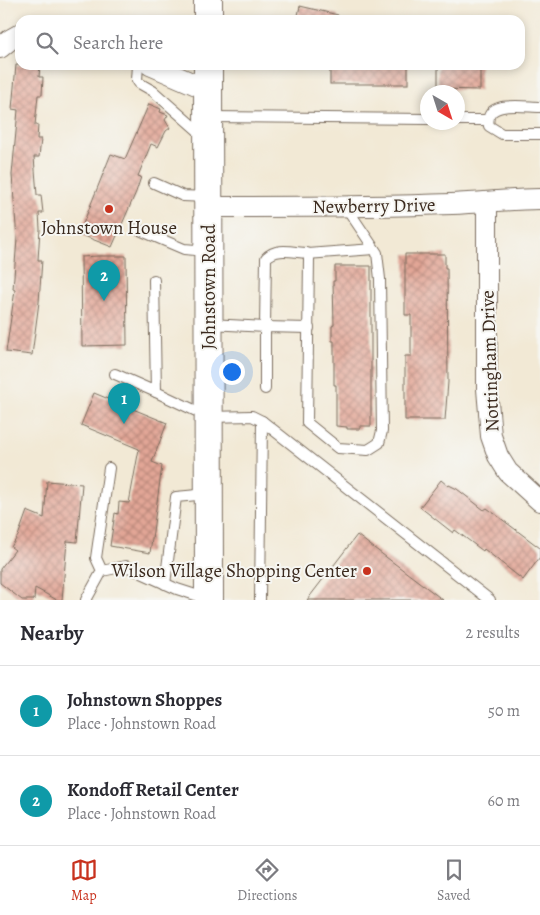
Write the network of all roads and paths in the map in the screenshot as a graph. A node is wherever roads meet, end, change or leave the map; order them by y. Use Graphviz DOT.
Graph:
graph roads {
  1 [pos="208,0"];
  2 [pos="208,15"];
  3 [pos="15,37"];
  4 [pos="0,48"];
  5 [pos="138,70"];
  6 [pos="174,70"];
  7 [pos="208,77"];
  8 [pos="540,107"];
  9 [pos="420,119"];
  10 [pos="465,120"];
  11 [pos="488,120"];
  12 [pos="209,129"];
  13 [pos="540,134"];
  14 [pos="154,183"];
  15 [pos="540,199"];
  16 [pos="208,202"];
  17 [pos="487,202"];
  18 [pos="346,207"];
  19 [pos="136,229"];
  20 [pos="374,248"];
  21 [pos="209,251"];
  22 [pos="307,254"];
  23 [pos="154,280"];
  24 [pos="209,324"];
  25 [pos="265,327"];
  26 [pos="309,328"];
  27 [pos="115,374"];
  28 [pos="265,388"];
  29 [pos="156,392"];
  30 [pos="209,417"];
  31 [pos="262,421"];
  32 [pos="109,468"];
  33 [pos="209,494"];
  34 [pos="540,501"];
  35 [pos="102,571"];
  36 [pos="165,584"];
  37 [pos="86,600"];
  38 [pos="209,600"];
  39 [pos="260,600"];
  40 [pos="490,600"];
  1 -- 2 [label="main road"];
  3 -- 4 [label="street"];
  5 -- 12 [label="lane"];
  6 -- 7 [label="street"];
  7 -- 12 [label="main road, Johnstown Road"];
  8 -- 11 [label="lane"];
  9 -- 12 [label="lane"];
  10 -- 11 [label="lane"];
  11 -- 13 [label="lane"];
  12 -- 16 [label="main road, Johnstown Road"];
  14 -- 16 [label="lane"];
  15 -- 17 [label="street, Newberry Drive"];
  16 -- 18 [label="street, Newberry Drive"];
  16 -- 21 [label="main road, Johnstown Road"];
  17 -- 18 [label="street, Newberry Drive"];
  17 -- 34 [label="street, Nottingham Drive"];
  18 -- 20 [label="lane"];
  19 -- 21 [label="lane"];
  20 -- 22 [label="lane"];
  20 -- 26 [label="lane"];
  21 -- 24 [label="main road, Johnstown Road"];
  22 -- 25 [label="lane"];
  22 -- 26 [label="lane"];
  23 -- 29 [label="lane"];
  24 -- 25 [label="lane"];
  24 -- 30 [label="main road, Johnstown Road"];
  25 -- 26 [label="lane"];
  25 -- 28 [label="lane"];
  27 -- 29 [label="lane"];
  29 -- 30 [label="lane"];
  30 -- 31 [label="lane"];
  30 -- 33 [label="main road, Johnstown Road"];
  31 -- 39 [label="lane"];
  31 -- 40 [label="lane"];
  32 -- 35 [label="lane"];
  33 -- 36 [label="lane"];
  33 -- 38 [label="main road, Johnstown Road"];
  35 -- 36 [label="lane"];
  35 -- 37 [label="lane"];
  36 -- 38 [label="lane"];
}
